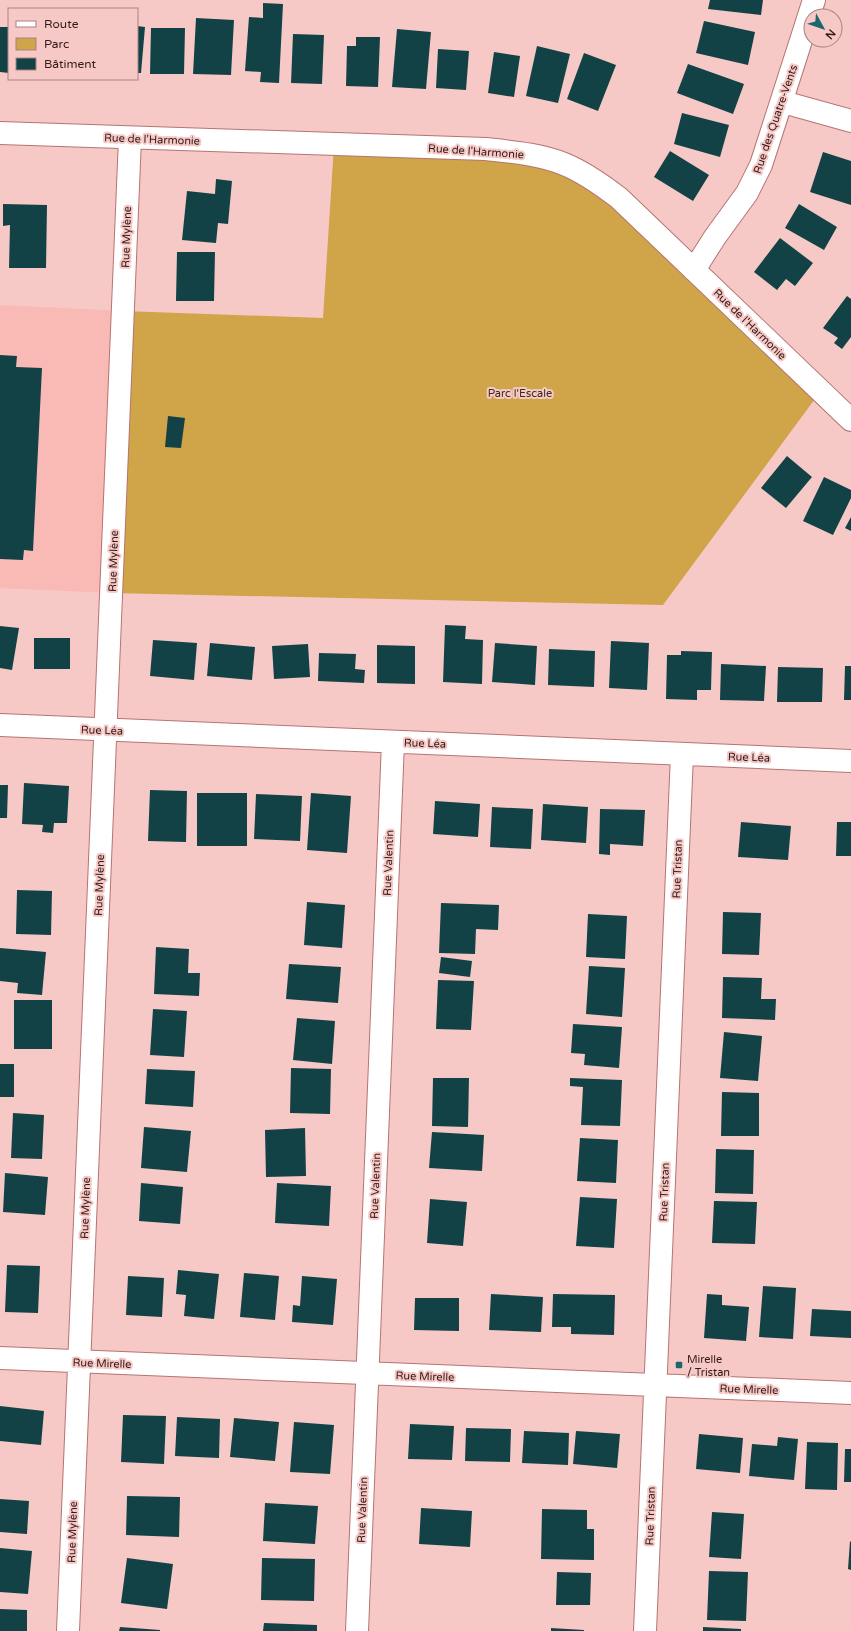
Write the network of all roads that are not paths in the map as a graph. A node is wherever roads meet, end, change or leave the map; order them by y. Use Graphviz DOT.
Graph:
graph roads {
  1 [pos="814,0"];
  2 [pos="782,102"];
  3 [pos="851,121"];
  4 [pos="0,133"];
  5 [pos="130,138"];
  6 [pos="694,270"];
  7 [pos="851,420"];
  8 [pos="0,725"];
  9 [pos="105,730"];
  10 [pos="393,742"];
  11 [pos="682,754"];
  12 [pos="851,761"];
  13 [pos="0,1358"];
  14 [pos="79,1362"];
  15 [pos="368,1374"];
  16 [pos="656,1386"];
  17 [pos="851,1394"];
  18 [pos="68,1631"];
  19 [pos="357,1631"];
  20 [pos="645,1631"];
  1 -- 2 [label="street, Rue des Quatre-Vents"];
  2 -- 3 [label="street"];
  2 -- 6 [label="street, Rue des Quatre-Vents"];
  4 -- 5 [label="street, Rue de l'Harmonie"];
  5 -- 6 [label="street, Rue de l'Harmonie"];
  5 -- 9 [label="street, Rue Mylène"];
  6 -- 7 [label="street, Rue de l'Harmonie"];
  8 -- 9 [label="street, Rue Léa"];
  9 -- 10 [label="street, Rue Léa"];
  9 -- 14 [label="street, Rue Mylène"];
  10 -- 11 [label="street, Rue Léa"];
  10 -- 15 [label="street, Rue Valentin"];
  11 -- 12 [label="street, Rue Léa"];
  11 -- 16 [label="street, Rue Tristan"];
  13 -- 14 [label="street, Rue Mirelle"];
  14 -- 15 [label="street, Rue Mirelle"];
  14 -- 18 [label="street, Rue Mylène"];
  15 -- 16 [label="street, Rue Mirelle"];
  15 -- 19 [label="street, Rue Valentin"];
  16 -- 17 [label="street, Rue Mirelle"];
  16 -- 20 [label="street, Rue Tristan"];
}
